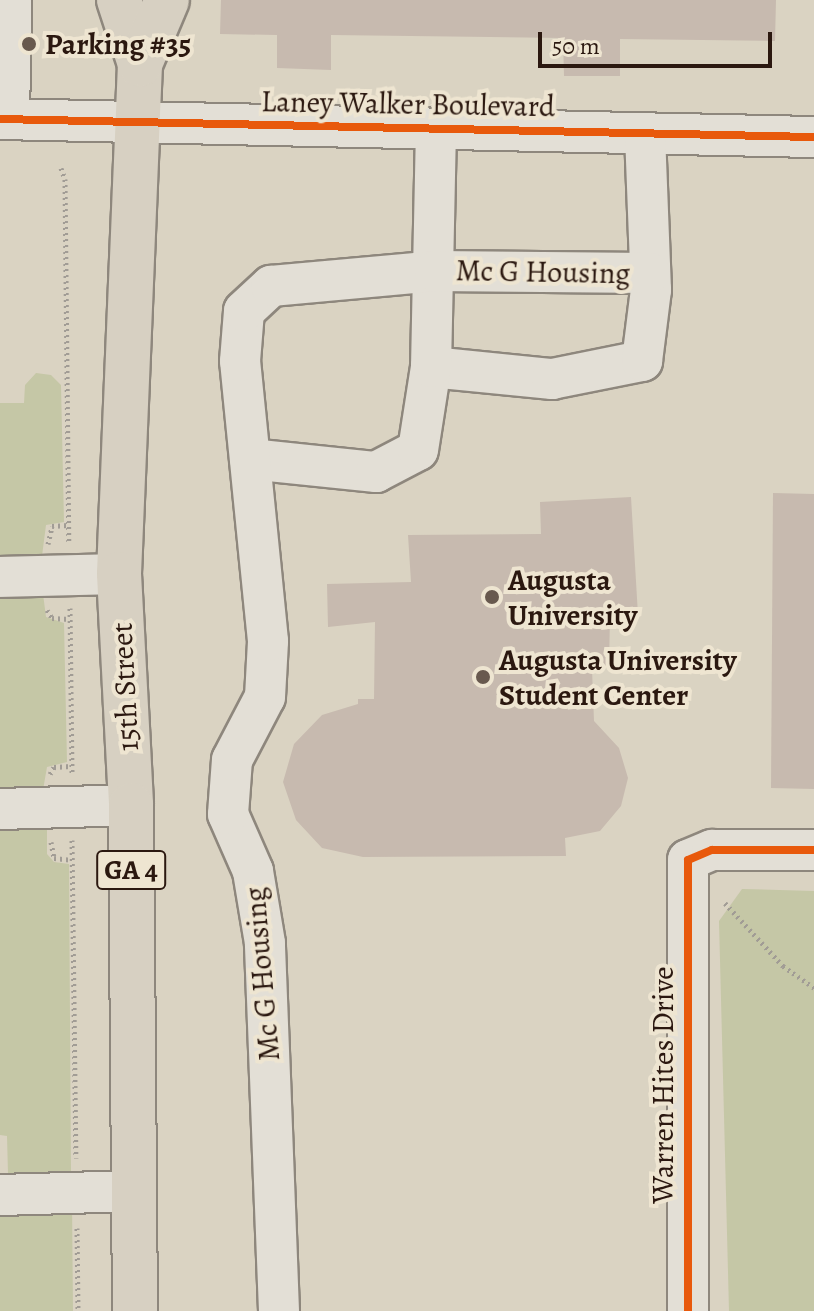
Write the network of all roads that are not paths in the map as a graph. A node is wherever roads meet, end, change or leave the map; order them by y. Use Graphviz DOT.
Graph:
graph roads {
  1 [pos="119,0"];
  2 [pos="167,0"];
  3 [pos="7,10"];
  4 [pos="140,64"];
  5 [pos="5,67"];
  6 [pos="4,119"];
  7 [pos="137,121"];
  8 [pos="436,129"];
  9 [pos="645,133"];
  10 [pos="814,137"];
  11 [pos="435,271"];
  12 [pos="650,273"];
  13 [pos="431,367"];
  14 [pos="250,459"];
  15 [pos="119,574"];
  16 [pos="0,577"];
  17 [pos="131,805"];
  18 [pos="0,809"];
  19 [pos="814,850"];
  20 [pos="134,1191"];
  21 [pos="0,1195"];
  22 [pos="135,1311"];
  23 [pos="279,1311"];
  24 [pos="688,1311"];
  1 -- 4 [label="main road, 15th Street / GA 4"];
  2 -- 4 [label="main road, 15th Street / GA 4"];
  3 -- 5 [label="street"];
  4 -- 7 [label="main road, 15th Street / GA 4"];
  5 -- 6 [label="street"];
  6 -- 7 [label="street, Laney Walker Boulevard"];
  7 -- 8 [label="street, Laney Walker Boulevard"];
  7 -- 15 [label="main road, 15th Street / GA 4"];
  8 -- 9 [label="street, Laney Walker Boulevard"];
  8 -- 11 [label="street, Mc G Housing"];
  9 -- 10 [label="street, Laney Walker Boulevard"];
  9 -- 12 [label="street, Mc G Housing"];
  11 -- 12 [label="street, Mc G Housing"];
  11 -- 13 [label="street, Mc G Housing"];
  11 -- 14 [label="street, Mc G Housing"];
  12 -- 13 [label="street, Mc G Housing"];
  13 -- 14 [label="street, Mc G Housing"];
  14 -- 23 [label="street, Mc G Housing"];
  15 -- 16 [label="street"];
  15 -- 17 [label="main road, 15th Street / GA 4"];
  17 -- 18 [label="street"];
  17 -- 20 [label="main road, 15th Street / GA 4"];
  19 -- 24 [label="street, Warren Hites Drive"];
  20 -- 21 [label="street"];
  20 -- 22 [label="main road, 15th Street / GA 4"];
}
